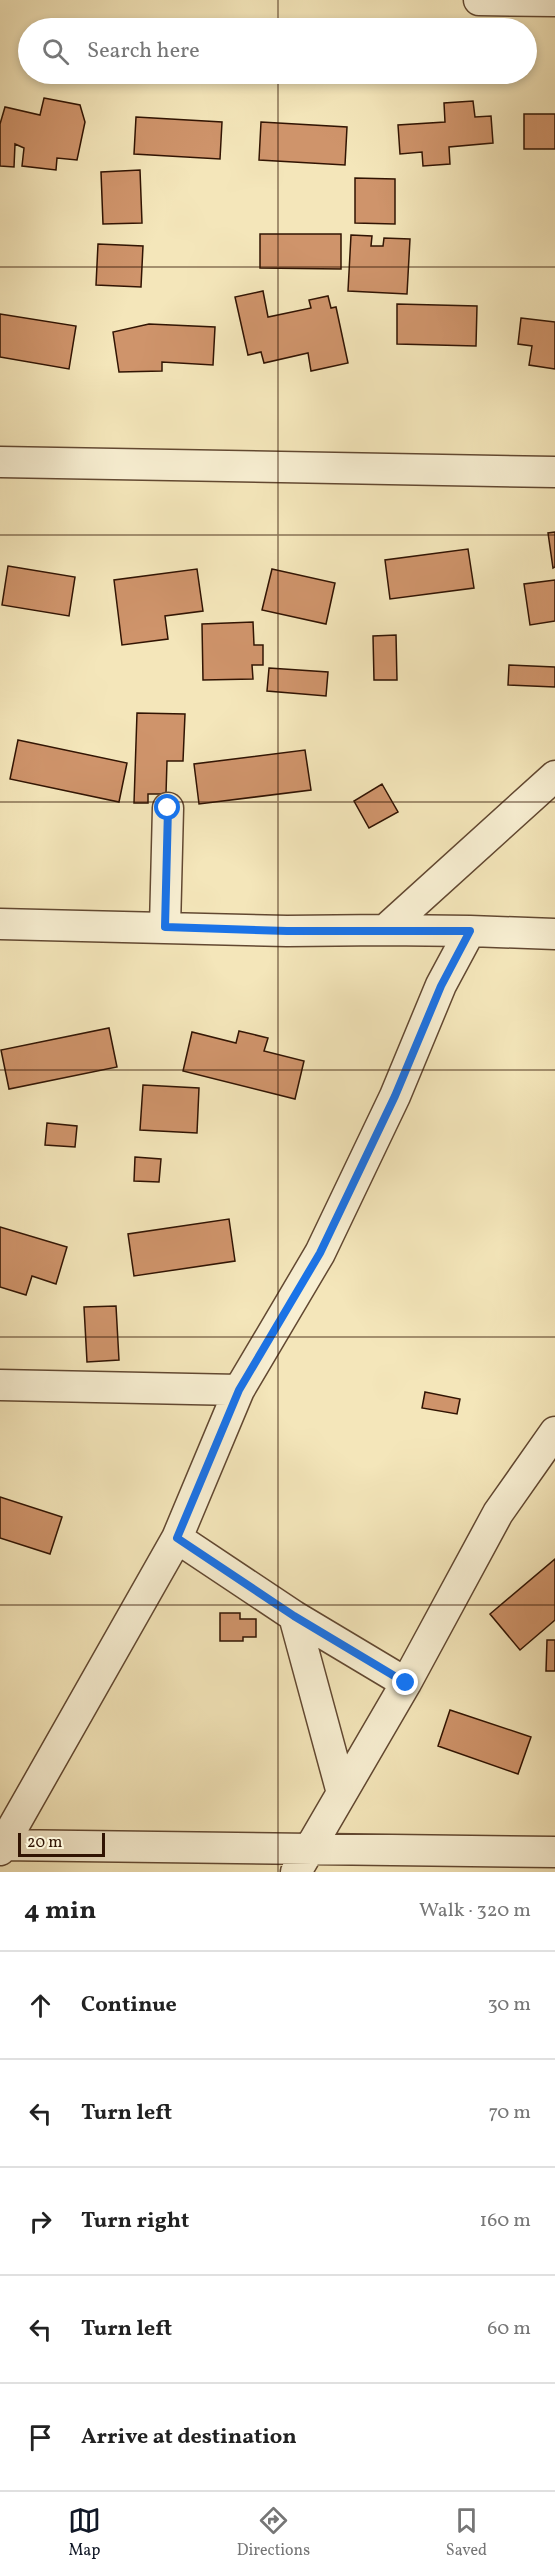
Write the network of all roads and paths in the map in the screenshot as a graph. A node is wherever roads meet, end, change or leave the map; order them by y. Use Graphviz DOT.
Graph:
graph roads {
  1 [pos="479,0"];
  2 [pos="555,1"];
  3 [pos="0,462"];
  4 [pos="555,472"];
  5 [pos="555,776"];
  6 [pos="168,808"];
  7 [pos="0,924"];
  8 [pos="165,927"];
  9 [pos="385,930"];
  10 [pos="470,931"];
  11 [pos="555,934"];
  12 [pos="0,1385"];
  13 [pos="239,1390"];
  14 [pos="555,1432"];
  15 [pos="177,1538"];
  16 [pos="294,1616"];
  17 [pos="406,1683"];
  18 [pos="342,1793"];
  19 [pos="1,1846"];
  20 [pos="555,1852"];
  21 [pos="303,1860"];
  1 -- 2 [label="street"];
  3 -- 4 [label="street"];
  5 -- 9 [label="street"];
  6 -- 8 [label="street"];
  7 -- 8 [label="street"];
  8 -- 9 [label="street"];
  9 -- 10 [label="street"];
  10 -- 11 [label="street"];
  10 -- 13 [label="street"];
  12 -- 13 [label="street"];
  13 -- 15 [label="street"];
  14 -- 17 [label="street"];
  15 -- 16 [label="street"];
  15 -- 19 [label="street"];
  16 -- 17 [label="street"];
  16 -- 18 [label="street"];
  17 -- 18 [label="street"];
  18 -- 21 [label="street"];
  19 -- 21 [label="street"];
  20 -- 21 [label="street"];
}
